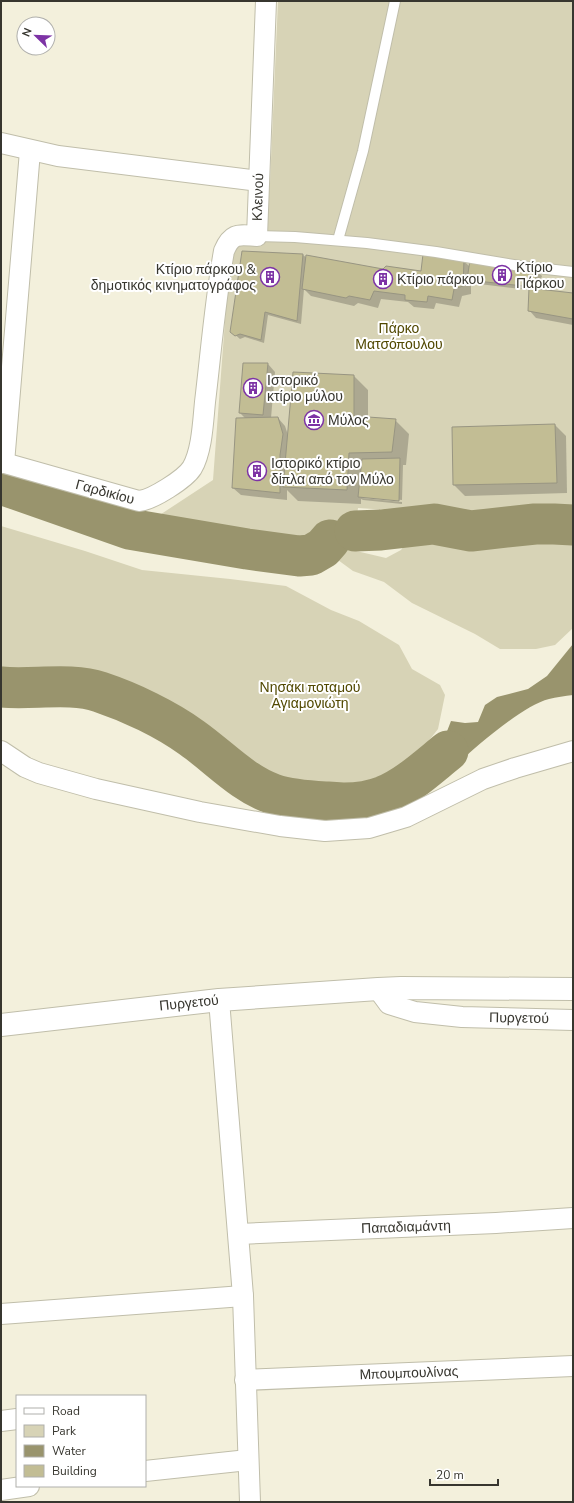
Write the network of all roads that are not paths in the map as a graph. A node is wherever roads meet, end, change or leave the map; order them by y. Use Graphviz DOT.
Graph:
graph roads {
  1 [pos="266,1"];
  2 [pos="395,1"];
  3 [pos="1,144"];
  4 [pos="30,151"];
  5 [pos="258,181"];
  6 [pos="257,236"];
  7 [pos="338,240"];
  8 [pos="573,272"];
  9 [pos="196,460"];
  10 [pos="2,463"];
  11 [pos="573,751"];
  12 [pos="2,753"];
  13 [pos="573,989"];
  14 [pos="378,990"];
  15 [pos="219,1000"];
  16 [pos="573,1020"];
  17 [pos="1,1024"];
  18 [pos="573,1218"];
  19 [pos="239,1234"];
  20 [pos="242,1296"];
  21 [pos="1,1314"];
  22 [pos="573,1366"];
  23 [pos="246,1380"];
  24 [pos="16,1419"];
  25 [pos="1,1422"];
  26 [pos="248,1460"];
  27 [pos="146,1471"];
  28 [pos="22,1487"];
  29 [pos="1,1490"];
  30 [pos="250,1502"];
  1 -- 5 [label="street, Κλεινού"];
  2 -- 7 [label="lane"];
  3 -- 4 [label="street"];
  4 -- 5 [label="street"];
  4 -- 10 [label="street"];
  5 -- 6 [label="street, Κλεινού"];
  6 -- 7 [label="lane"];
  6 -- 9 [label="street, Κλεινού"];
  7 -- 8 [label="lane"];
  9 -- 10 [label="street, Γαρδικίου"];
  11 -- 12 [label="street"];
  13 -- 14 [label="street, Πυργετού"];
  14 -- 15 [label="street, Πυργετού"];
  14 -- 16 [label="street, Πυργετού"];
  15 -- 17 [label="street, Πυργετού"];
  15 -- 19 [label="street"];
  18 -- 19 [label="street, Παπαδιαμάντη"];
  19 -- 20 [label="street"];
  20 -- 21 [label="street"];
  20 -- 23 [label="street"];
  22 -- 23 [label="street, Μπουμπουλίνας"];
  23 -- 26 [label="street"];
  24 -- 25 [label="street"];
  26 -- 27 [label="street"];
  26 -- 30 [label="street"];
  28 -- 29 [label="street"];
}
